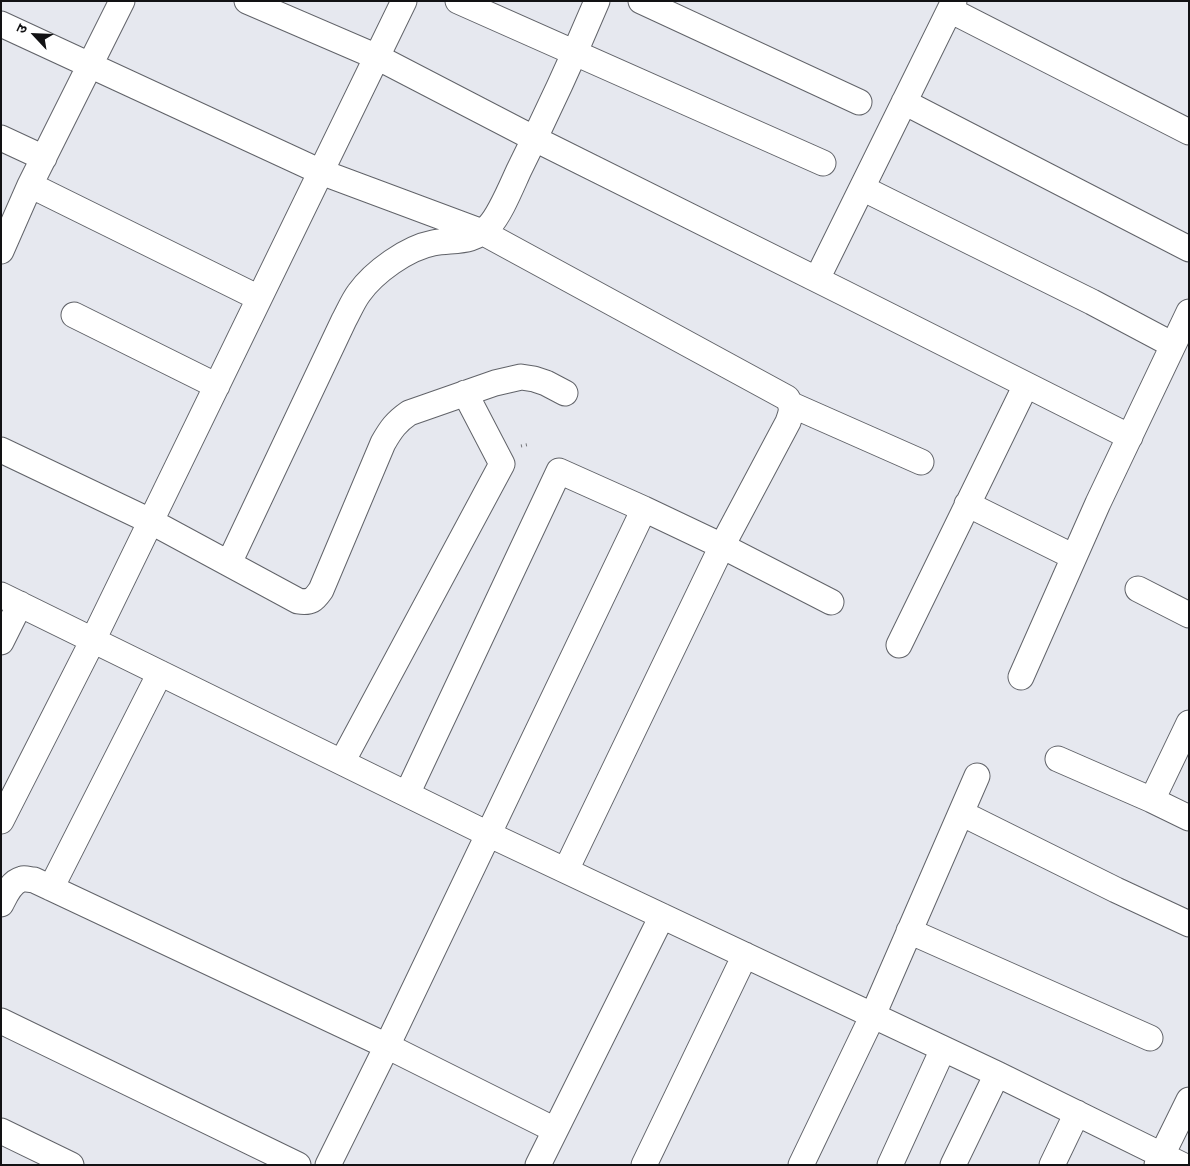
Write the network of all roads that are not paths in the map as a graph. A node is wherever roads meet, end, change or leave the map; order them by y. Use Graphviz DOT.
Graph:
graph roads {
  1 [pos="122,1"];
  2 [pos="247,1"];
  3 [pos="404,1"];
  4 [pos="458,1"];
  5 [pos="597,1"];
  6 [pos="641,1"];
  7 [pos="952,6"];
  8 [pos="1,24"];
  9 [pos="575,53"];
  10 [pos="377,57"];
  11 [pos="90,66"];
  12 [pos="859,102"];
  13 [pos="904,102"];
  14 [pos="1189,132"];
  15 [pos="1,138"];
  16 [pos="535,139"];
  17 [pos="44,158"];
  18 [pos="823,163"];
  19 [pos="321,172"];
  20 [pos="30,184"];
  21 [pos="862,188"];
  22 [pos="482,232"];
  23 [pos="3,243"];
  24 [pos="1189,248"];
  25 [pos="817,279"];
  26 [pos="259,298"];
  27 [pos="1189,312"];
  28 [pos="74,315"];
  29 [pos="1173,345"];
  30 [pos="1026,385"];
  31 [pos="217,386"];
  32 [pos="465,393"];
  33 [pos="565,393"];
  34 [pos="792,405"];
  35 [pos="1130,437"];
  36 [pos="1,450"];
  37 [pos="921,462"];
  38 [pos="967,504"];
  39 [pos="644,509"];
  40 [pos="150,521"];
  41 [pos="722,546"];
  42 [pos="1074,557"];
  43 [pos="229,563"];
  44 [pos="1138,589"];
  45 [pos="10,600"];
  46 [pos="831,602"];
  47 [pos="1189,614"];
  48 [pos="93,640"];
  49 [pos="1,642"];
  50 [pos="899,645"];
  51 [pos="160,673"];
  52 [pos="1021,677"];
  53 [pos="1189,723"];
  54 [pos="1058,759"];
  55 [pos="342,762"];
  56 [pos="977,776"];
  57 [pos="407,794"];
  58 [pos="1152,800"];
  59 [pos="961,813"];
  60 [pos="1189,818"];
  61 [pos="1,822"];
  62 [pos="488,834"];
  63 [pos="566,870"];
  64 [pos="51,888"];
  65 [pos="1,904"];
  66 [pos="662,916"];
  67 [pos="1189,924"];
  68 [pos="909,931"];
  69 [pos="745,955"];
  70 [pos="873,1015"];
  71 [pos="1,1021"];
  72 [pos="1150,1038"];
  73 [pos="387,1046"];
  74 [pos="943,1048"];
  75 [pos="996,1074"];
  76 [pos="1189,1100"];
  77 [pos="1077,1113"];
  78 [pos="555,1130"];
  79 [pos="1,1131"];
  80 [pos="1167,1161"];
  81 [pos="71,1165"];
  82 [pos="298,1165"];
  83 [pos="328,1165"];
  84 [pos="538,1165"];
  85 [pos="644,1165"];
  86 [pos="801,1165"];
  87 [pos="890,1165"];
  88 [pos="953,1165"];
  89 [pos="1052,1165"];
  1 -- 11 [label="street"];
  2 -- 10 [label="street"];
  3 -- 10 [label="street"];
  4 -- 9 [label="street"];
  5 -- 9 [label="street"];
  6 -- 12 [label="street"];
  7 -- 13 [label="street"];
  7 -- 14 [label="street"];
  8 -- 11 [label="street"];
  9 -- 16 [label="street"];
  9 -- 18 [label="street"];
  10 -- 16 [label="street"];
  10 -- 19 [label="street"];
  11 -- 17 [label="street"];
  11 -- 19 [label="street"];
  13 -- 21 [label="street"];
  13 -- 24 [label="street"];
  15 -- 17 [label="street"];
  16 -- 22 [label="street"];
  16 -- 25 [label="street"];
  17 -- 20 [label="street"];
  19 -- 22 [label="street"];
  19 -- 26 [label="street"];
  20 -- 23 [label="street"];
  20 -- 26 [label="street"];
  21 -- 25 [label="street"];
  21 -- 29 [label="street"];
  22 -- 34 [label="street"];
  22 -- 43 [label="street"];
  25 -- 30 [label="street"];
  26 -- 31 [label="street"];
  27 -- 29 [label="street"];
  28 -- 31 [label="street"];
  29 -- 35 [label="street"];
  30 -- 35 [label="street"];
  30 -- 38 [label="street"];
  31 -- 40 [label="street"];
  32 -- 33 [label="street"];
  32 -- 43 [label="street"];
  32 -- 55 [label="street"];
  34 -- 37 [label="street"];
  34 -- 41 [label="street"];
  35 -- 42 [label="street"];
  36 -- 40 [label="street"];
  38 -- 42 [label="street"];
  38 -- 50 [label="street"];
  39 -- 41 [label="street"];
  39 -- 57 [label="street"];
  39 -- 62 [label="street"];
  40 -- 43 [label="street"];
  40 -- 48 [label="street"];
  41 -- 46 [label="street"];
  41 -- 63 [label="street"];
  42 -- 52 [label="street"];
  44 -- 47 [label="street"];
  45 -- 48 [label="street"];
  45 -- 49 [label="street"];
  48 -- 51 [label="street"];
  48 -- 61 [label="street"];
  51 -- 55 [label="street"];
  51 -- 64 [label="street"];
  53 -- 58 [label="street"];
  54 -- 58 [label="street"];
  55 -- 57 [label="street"];
  56 -- 59 [label="street"];
  57 -- 62 [label="street"];
  58 -- 60 [label="street"];
  59 -- 67 [label="street"];
  59 -- 68 [label="street"];
  62 -- 63 [label="street"];
  62 -- 73 [label="street"];
  63 -- 66 [label="street"];
  64 -- 65 [label="street"];
  64 -- 73 [label="street"];
  66 -- 69 [label="street"];
  66 -- 78 [label="street"];
  68 -- 70 [label="street"];
  68 -- 72 [label="street"];
  69 -- 70 [label="street"];
  69 -- 85 [label="street"];
  70 -- 74 [label="street"];
  70 -- 86 [label="street"];
  71 -- 82 [label="street"];
  73 -- 78 [label="street"];
  73 -- 83 [label="street"];
  74 -- 75 [label="street"];
  74 -- 87 [label="street"];
  75 -- 77 [label="street"];
  75 -- 88 [label="street"];
  76 -- 80 [label="street"];
  77 -- 80 [label="street"];
  77 -- 89 [label="street"];
  78 -- 84 [label="street"];
  79 -- 81 [label="street"];
}
